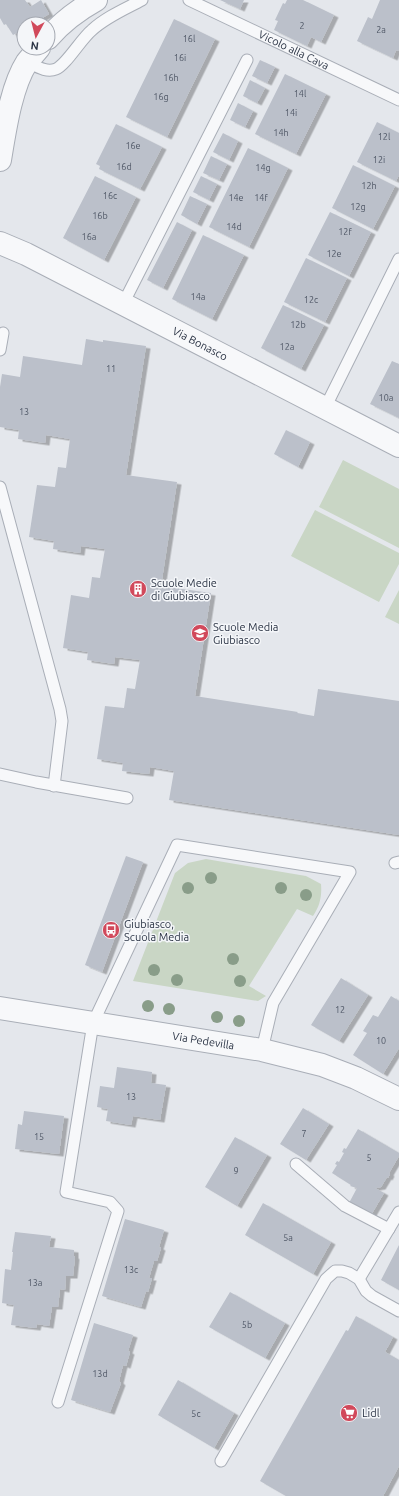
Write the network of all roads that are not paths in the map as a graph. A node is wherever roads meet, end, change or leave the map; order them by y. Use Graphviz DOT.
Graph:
graph roads {
  1 [pos="96,0"];
  2 [pos="142,0"];
  3 [pos="189,0"];
  4 [pos="56,29"];
  5 [pos="32,56"];
  6 [pos="34,56"];
  7 [pos="247,60"];
  8 [pos="399,100"];
  9 [pos="0,160"];
  10 [pos="0,243"];
  11 [pos="399,259"];
  12 [pos="123,304"];
  13 [pos="3,333"];
  14 [pos="0,350"];
  15 [pos="325,408"];
  16 [pos="399,446"];
  17 [pos="0,487"];
  18 [pos="0,774"];
  19 [pos="54,786"];
  20 [pos="127,798"];
  21 [pos="0,1008"];
  22 [pos="93,1023"];
  23 [pos="262,1050"];
  24 [pos="399,1099"];
  25 [pos="296,1164"];
  26 [pos="399,1212"];
  27 [pos="389,1229"];
  28 [pos="359,1279"];
  29 [pos="399,1311"];
  30 [pos="58,1402"];
  31 [pos="221,1462"];
  1 -- 4 [label="street"];
  2 -- 6 [label="lane"];
  3 -- 8 [label="lane, Vicolo alla Cava"];
  5 -- 9 [label="street"];
  7 -- 12 [label="lane"];
  10 -- 12 [label="street, Via Bonasco"];
  11 -- 15 [label="lane"];
  12 -- 15 [label="street, Via Bonasco"];
  13 -- 14 [label="lane"];
  15 -- 16 [label="street, Via Bonasco"];
  17 -- 19 [label="lane"];
  18 -- 19 [label="lane"];
  19 -- 20 [label="lane"];
  21 -- 22 [label="street, Via Pedevilla"];
  22 -- 23 [label="street, Via Pedevilla"];
  22 -- 23 [label="lane"];
  22 -- 30 [label="lane"];
  23 -- 24 [label="street, Via Pedevilla"];
  25 -- 27 [label="lane"];
  26 -- 27 [label="lane"];
  27 -- 28 [label="lane"];
  28 -- 29 [label="lane"];
  28 -- 31 [label="lane"];
}
